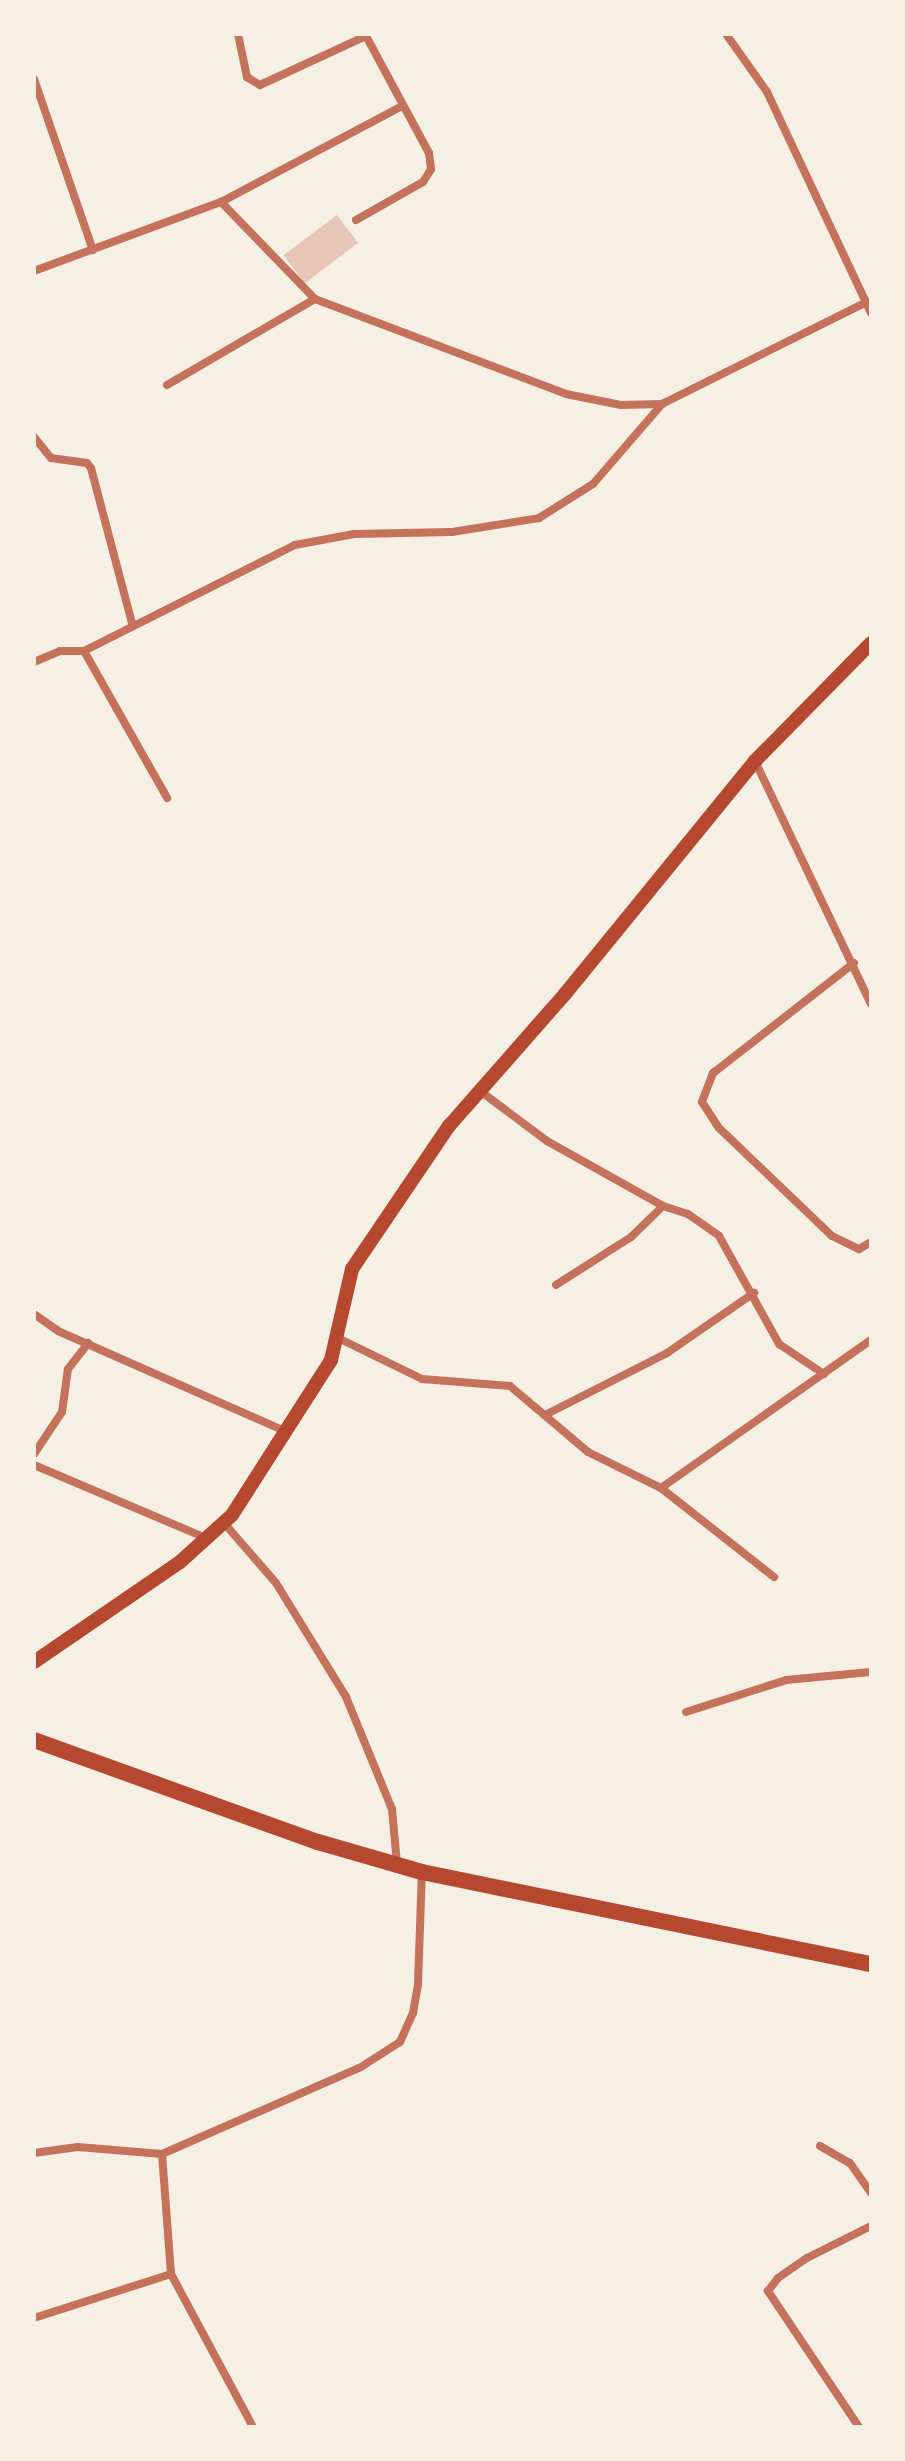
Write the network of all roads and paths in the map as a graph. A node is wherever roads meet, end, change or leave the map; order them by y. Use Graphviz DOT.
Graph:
graph roads {
  1 [pos="238,34"];
  2 [pos="726,34"];
  3 [pos="366,35"];
  4 [pos="34,79"];
  5 [pos="402,106"];
  6 [pos="221,202"];
  7 [pos="356,220"];
  8 [pos="93,250"];
  9 [pos="34,271"];
  10 [pos="315,299"];
  11 [pos="867,302"];
  12 [pos="871,313"];
  13 [pos="167,385"];
  14 [pos="662,404"];
  15 [pos="34,437"];
  16 [pos="132,623"];
  17 [pos="871,643"];
  18 [pos="84,651"];
  19 [pos="34,662"];
  20 [pos="755,761"];
  21 [pos="167,798"];
  22 [pos="854,963"];
  23 [pos="871,1004"];
  24 [pos="480,1091"];
  25 [pos="663,1206"];
  26 [pos="871,1242"];
  27 [pos="556,1285"];
  28 [pos="754,1293"];
  29 [pos="34,1314"];
  30 [pos="338,1338"];
  31 [pos="871,1340"];
  32 [pos="88,1343"];
  33 [pos="824,1374"];
  34 [pos="545,1415"];
  35 [pos="285,1431"];
  36 [pos="34,1454"];
  37 [pos="34,1465"];
  38 [pos="661,1488"];
  39 [pos="224,1523"];
  40 [pos="207,1539"];
  41 [pos="774,1577"];
  42 [pos="34,1662"];
  43 [pos="871,1672"];
  44 [pos="686,1712"];
  45 [pos="34,1740"];
  46 [pos="397,1865"];
  47 [pos="422,1872"];
  48 [pos="871,1964"];
  49 [pos="820,2146"];
  50 [pos="34,2153"];
  51 [pos="162,2154"];
  52 [pos="871,2193"];
  53 [pos="871,2226"];
  54 [pos="171,2274"];
  55 [pos="34,2318"];
  56 [pos="253,2427"];
  57 [pos="859,2427"];
  1 -- 3 [label="street"];
  2 -- 11 [label="street"];
  3 -- 5 [label="street"];
  4 -- 8 [label="street"];
  5 -- 6 [label="street"];
  5 -- 7 [label="street"];
  6 -- 8 [label="street"];
  6 -- 10 [label="street"];
  8 -- 9 [label="street"];
  10 -- 13 [label="street"];
  10 -- 14 [label="street"];
  11 -- 12 [label="street"];
  11 -- 14 [label="street"];
  14 -- 16 [label="street"];
  15 -- 16 [label="street"];
  16 -- 18 [label="street"];
  17 -- 20 [label="main road"];
  18 -- 19 [label="street"];
  18 -- 21 [label="street"];
  20 -- 22 [label="street"];
  20 -- 24 [label="main road"];
  22 -- 23 [label="street"];
  22 -- 26 [label="street"];
  24 -- 25 [label="street"];
  24 -- 30 [label="main road"];
  25 -- 27 [label="street"];
  25 -- 28 [label="street"];
  28 -- 33 [label="street"];
  28 -- 34 [label="street"];
  29 -- 32 [label="street"];
  30 -- 34 [label="street"];
  30 -- 35 [label="main road"];
  31 -- 33 [label="street"];
  32 -- 35 [label="street"];
  32 -- 36 [label="street"];
  33 -- 38 [label="street"];
  34 -- 38 [label="street"];
  35 -- 39 [label="main road"];
  37 -- 40 [label="street"];
  38 -- 41 [label="street"];
  39 -- 40 [label="main road"];
  39 -- 46 [label="street"];
  40 -- 42 [label="main road"];
  43 -- 44 [label="street"];
  45 -- 46 [label="main road"];
  46 -- 47 [label="main road"];
  47 -- 48 [label="main road"];
  47 -- 51 [label="street"];
  49 -- 52 [label="street"];
  50 -- 51 [label="street"];
  51 -- 54 [label="street"];
  53 -- 57 [label="street"];
  54 -- 55 [label="street"];
  54 -- 56 [label="street"];
}
